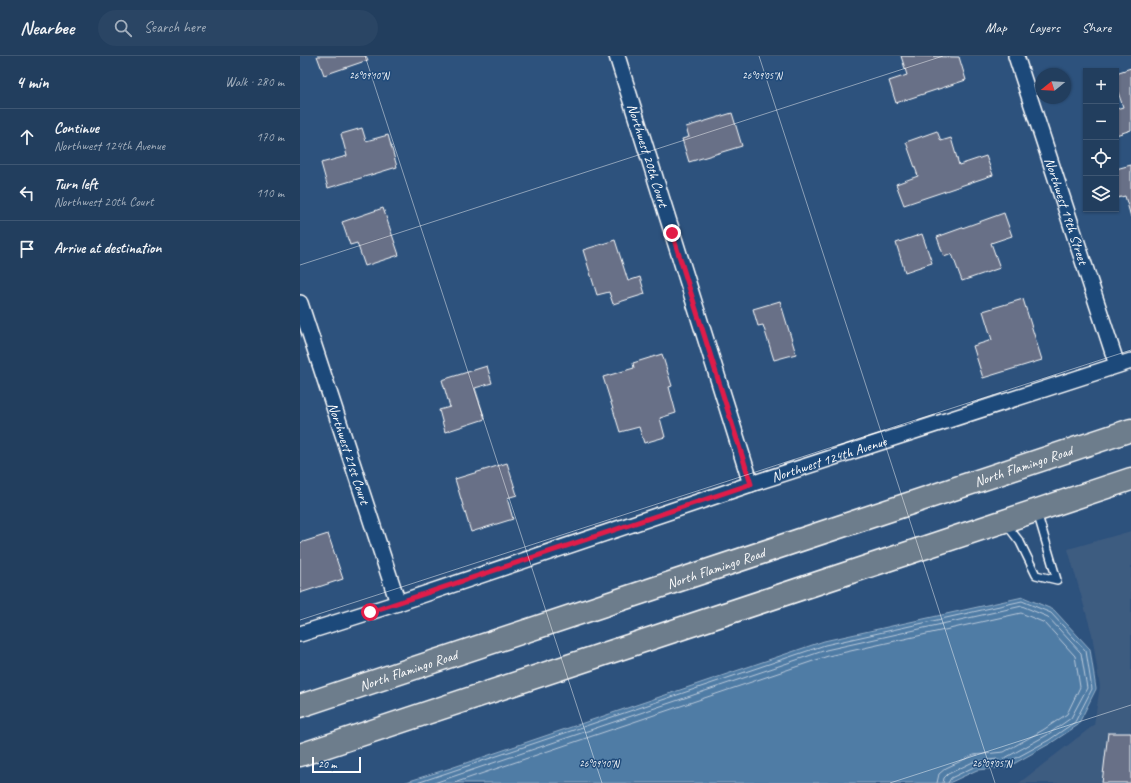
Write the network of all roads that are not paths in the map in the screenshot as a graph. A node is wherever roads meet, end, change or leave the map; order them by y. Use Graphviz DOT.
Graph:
graph roads {
  1 [pos="617,56"];
  2 [pos="1016,56"];
  3 [pos="300,303"];
  4 [pos="1131,361"];
  5 [pos="1117,365"];
  6 [pos="1131,430"];
  7 [pos="1131,479"];
  8 [pos="751,484"];
  9 [pos="1036,510"];
  10 [pos="1004,521"];
  11 [pos="398,603"];
  12 [pos="300,634"];
  13 [pos="300,706"];
  14 [pos="300,755"];
  1 -- 8 [label="street, Northwest 20th Court"];
  2 -- 5 [label="street, Northwest 19th Street"];
  3 -- 11 [label="street, Northwest 21st Court"];
  4 -- 5 [label="street, Northwest 124th Avenue"];
  5 -- 8 [label="street, Northwest 124th Avenue"];
  6 -- 13 [label="highway, North Flamingo Road"];
  7 -- 9 [label="highway"];
  8 -- 11 [label="street, Northwest 124th Avenue"];
  9 -- 10 [label="highway"];
  9 -- 10 [label="lane"];
  10 -- 14 [label="highway"];
  11 -- 12 [label="street, Northwest 124th Avenue"];
}
